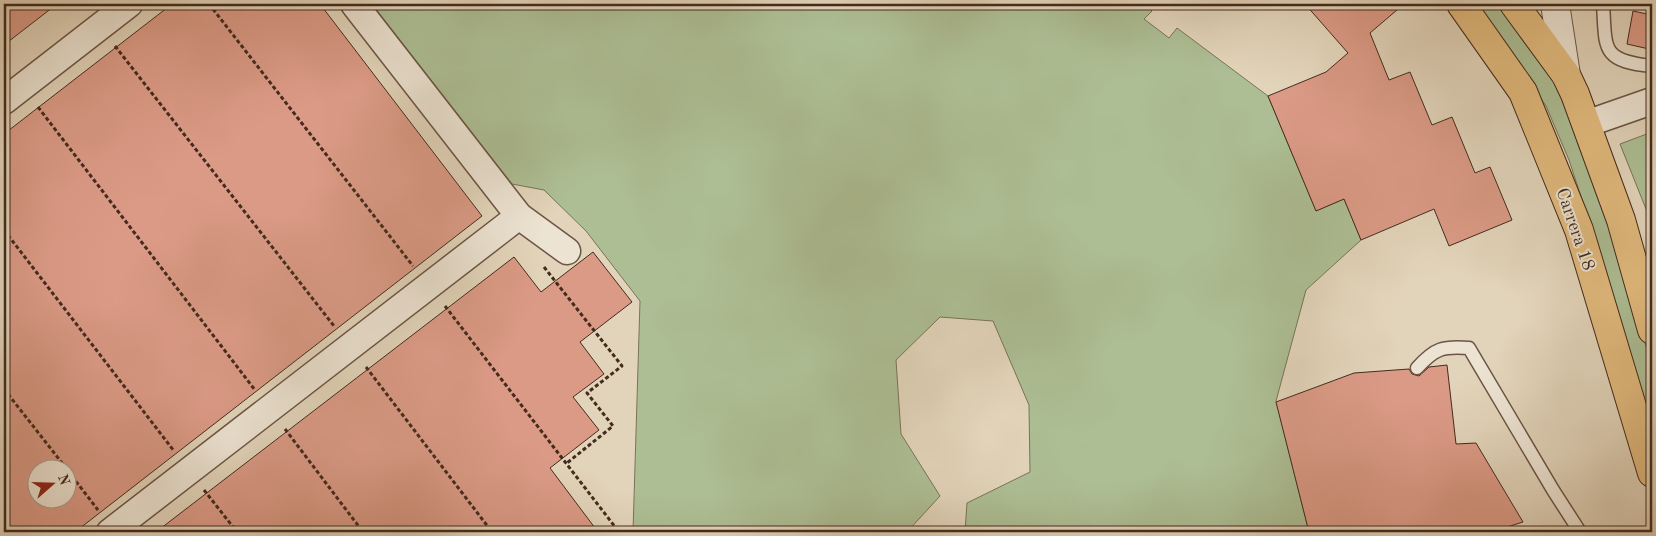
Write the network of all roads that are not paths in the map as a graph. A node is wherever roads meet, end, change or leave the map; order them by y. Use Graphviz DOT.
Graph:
graph roads {
  1 [pos="130,4"];
  2 [pos="354,4"];
  3 [pos="1461,4"];
  4 [pos="1514,4"];
  5 [pos="1555,4"];
  6 [pos="1603,4"];
  7 [pos="1652,66"];
  8 [pos="1566,75"];
  9 [pos="13,94"];
  10 [pos="1652,101"];
  11 [pos="1586,124"];
  12 [pos="519,216"];
  13 [pos="567,251"];
  14 [pos="1652,330"];
  15 [pos="1417,368"];
  16 [pos="1652,473"];
  17 [pos="112,531"];
  18 [pos="1580,532"];
  1 -- 9 [label="street"];
  2 -- 12 [label="street"];
  3 -- 16 [label="main road, Carrera 18"];
  4 -- 8 [label="main road"];
  5 -- 8 [label="street"];
  6 -- 7 [label="lane"];
  8 -- 11 [label="main road"];
  10 -- 11 [label="street"];
  11 -- 14 [label="main road"];
  12 -- 13 [label="street"];
  12 -- 17 [label="street"];
  15 -- 18 [label="lane"];
}
